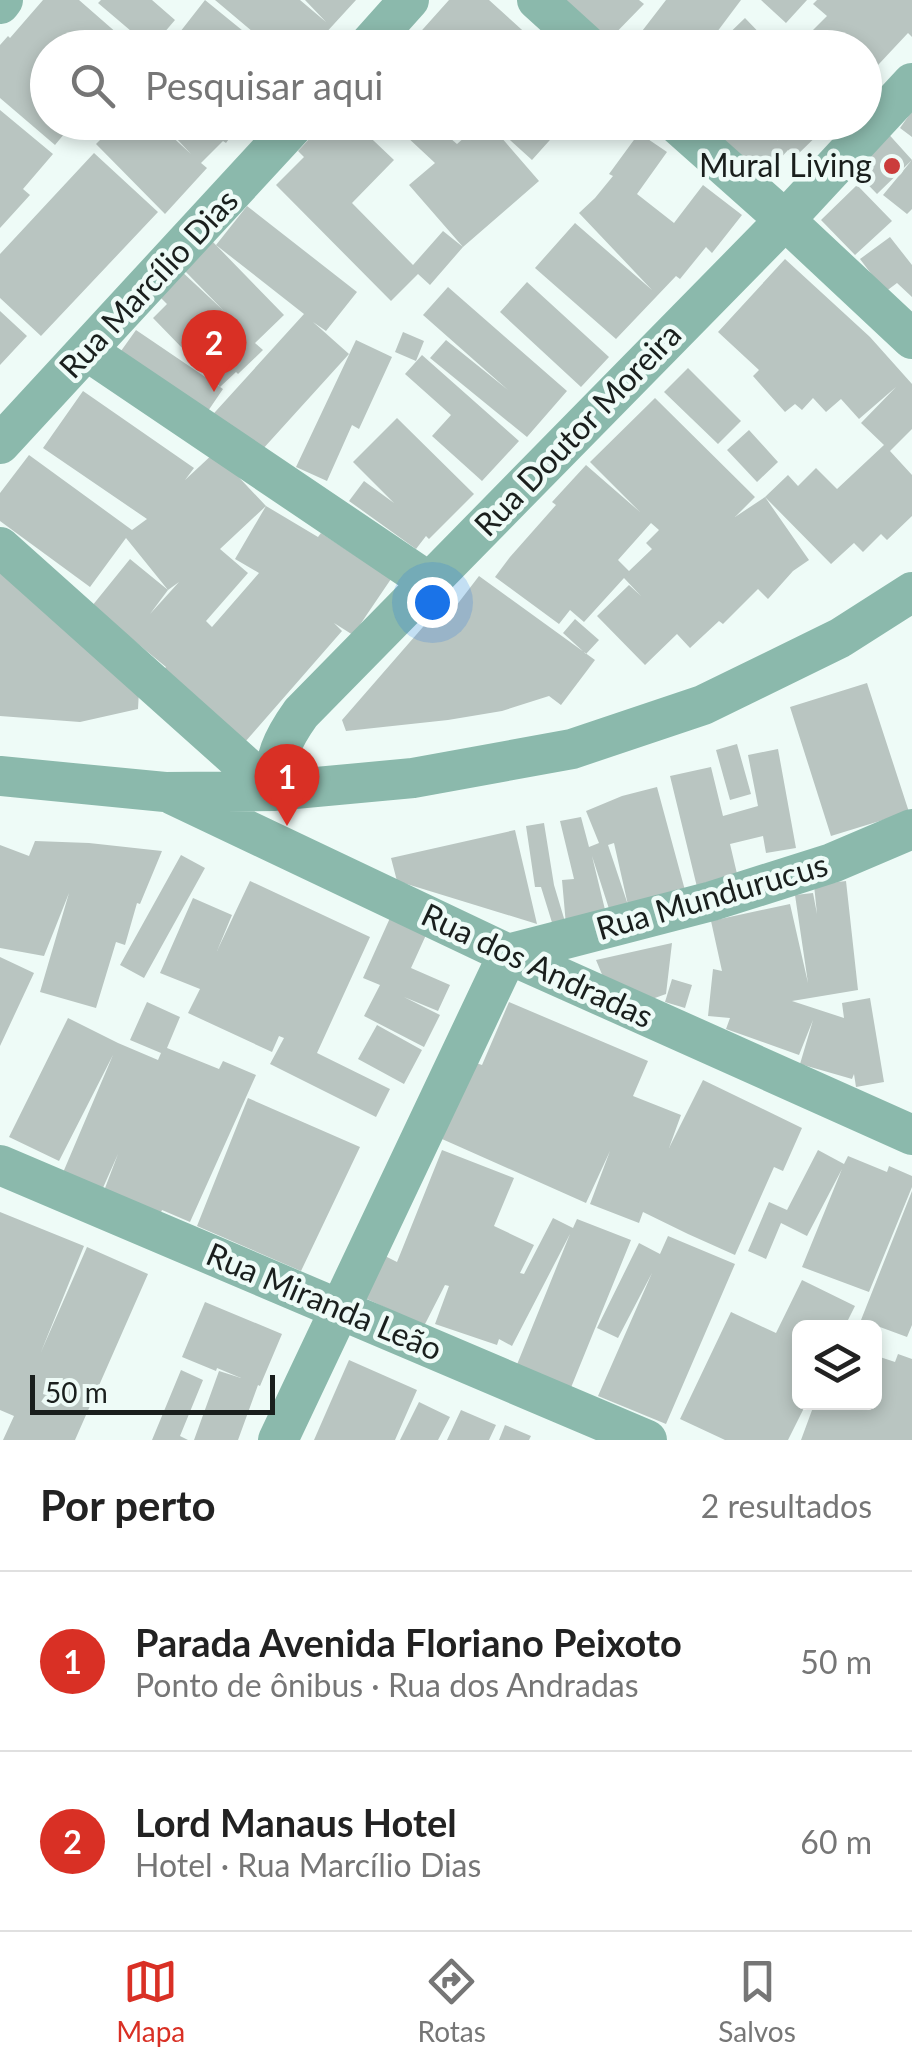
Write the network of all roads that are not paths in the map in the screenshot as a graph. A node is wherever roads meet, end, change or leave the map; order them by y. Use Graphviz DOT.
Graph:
graph roads {
  1 [pos="410,0"];
  2 [pos="537,0"];
  3 [pos="382,30"];
  4 [pos="570,30"];
  5 [pos="912,83"];
  6 [pos="882,115"];
  7 [pos="280,140"];
  8 [pos="695,140"];
  9 [pos="859,140"];
  10 [pos="785,220"];
  11 [pos="912,340"];
  12 [pos="87,351"];
  13 [pos="0,444"];
  14 [pos="0,547"];
  15 [pos="429,582"];
  16 [pos="912,592"];
  17 [pos="0,776"];
  18 [pos="273,791"];
  19 [pos="165,792"];
  20 [pos="912,829"];
  21 [pos="508,954"];
  22 [pos="912,1135"];
  23 [pos="0,1166"];
  24 [pos="340,1309"];
  25 [pos="278,1440"];
  26 [pos="647,1440"];
  1 -- 3 [label="street"];
  2 -- 4 [label="street"];
  5 -- 6 [label="street, Rua Doutor Moreira"];
  7 -- 12 [label="street, Rua Marcílio Dias"];
  8 -- 10 [label="street"];
  9 -- 10 [label="street, Rua Doutor Moreira"];
  10 -- 11 [label="street"];
  10 -- 15 [label="street, Rua Doutor Moreira"];
  12 -- 13 [label="street, Rua Marcílio Dias"];
  12 -- 15 [label="street"];
  14 -- 18 [label="street"];
  15 -- 18 [label="street, Rua Doutor Moreira"];
  16 -- 18 [label="street"];
  17 -- 19 [label="street"];
  18 -- 19 [label="street"];
  19 -- 21 [label="street, Rua dos Andradas"];
  20 -- 21 [label="street, Rua Mundurucus"];
  21 -- 22 [label="street, Rua dos Andradas"];
  21 -- 24 [label="street"];
  23 -- 24 [label="street, Rua Miranda Leão"];
  24 -- 25 [label="street"];
  24 -- 26 [label="street, Rua Miranda Leão"];
}
